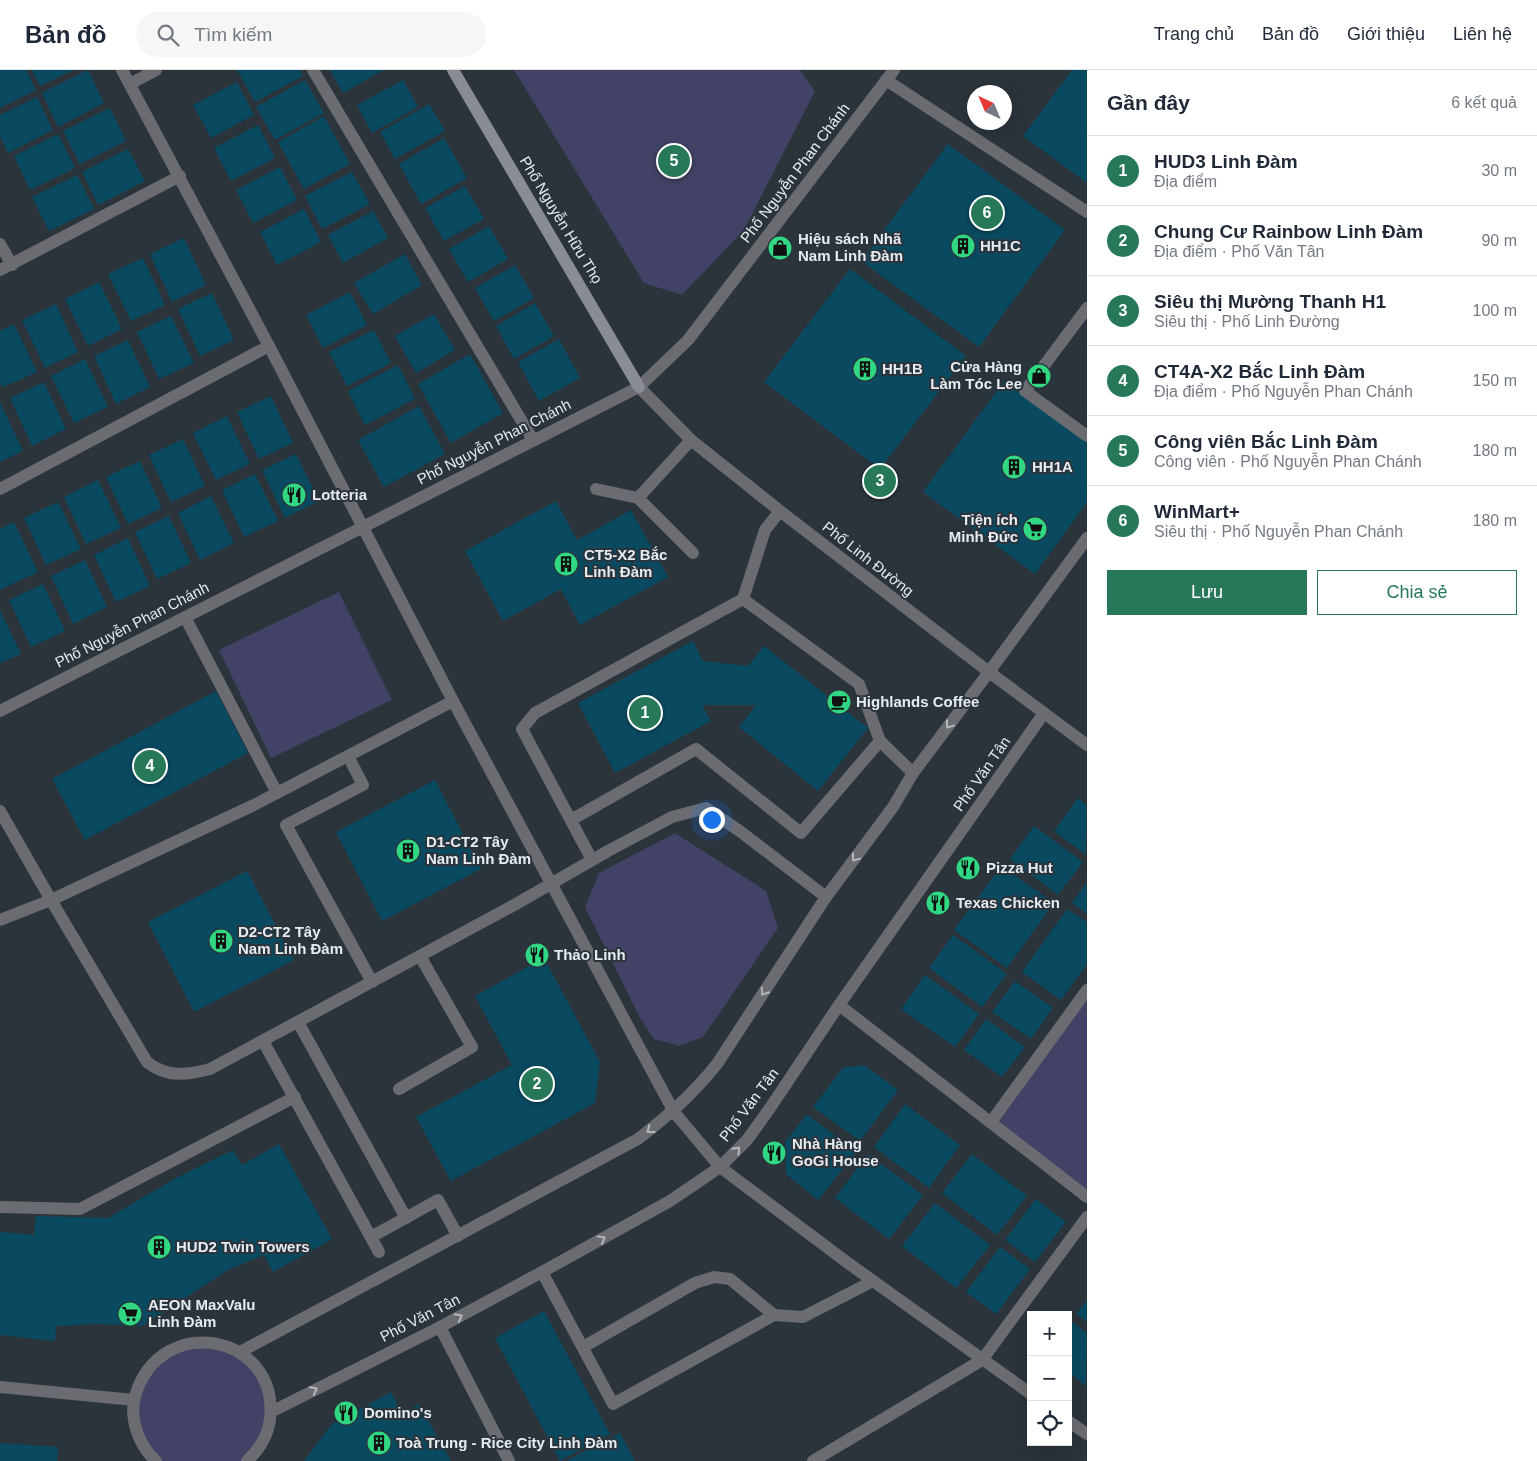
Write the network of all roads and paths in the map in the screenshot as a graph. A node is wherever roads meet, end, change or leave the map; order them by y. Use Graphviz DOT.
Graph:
graph roads {
  1 [pos="122,70"];
  2 [pos="156,70"];
  3 [pos="313,70"];
  4 [pos="453,70"];
  5 [pos="890,75"];
  6 [pos="130,84"];
  7 [pos="180,176"];
  8 [pos="1087,212"];
  9 [pos="0,244"];
  10 [pos="6,268"];
  11 [pos="1087,308"];
  12 [pos="269,346"];
  13 [pos="639,387"];
  14 [pos="1087,436"];
  15 [pos="533,440"];
  16 [pos="692,440"];
  17 [pos="0,489"];
  18 [pos="596,489"];
  19 [pos="638,498"];
  20 [pos="780,511"];
  21 [pos="362,526"];
  22 [pos="1087,538"];
  23 [pos="693,553"];
  24 [pos="743,599"];
  25 [pos="185,617"];
  26 [pos="989,672"];
  27 [pos="453,701"];
  28 [pos="0,711"];
  29 [pos="1044,714"];
  30 [pos="880,741"];
  31 [pos="1087,745"];
  32 [pos="348,756"];
  33 [pos="913,773"];
  34 [pos="277,793"];
  35 [pos="0,812"];
  36 [pos="571,820"];
  37 [pos="592,860"];
  38 [pos="551,884"];
  39 [pos="826,897"];
  40 [pos="51,900"];
  41 [pos="0,920"];
  42 [pos="420,956"];
  43 [pos="372,982"];
  44 [pos="1086,995"];
  45 [pos="839,1005"];
  46 [pos="298,1022"];
  47 [pos="263,1041"];
  48 [pos="399,1089"];
  49 [pos="295,1097"];
  50 [pos="674,1112"];
  51 [pos="991,1122"];
  52 [pos="720,1167"];
  53 [pos="1087,1196"];
  54 [pos="0,1207"];
  55 [pos="1087,1217"];
  56 [pos="406,1218"];
  57 [pos="458,1236"];
  58 [pos="371,1237"];
  59 [pos="379,1252"];
  60 [pos="542,1272"];
  61 [pos="873,1281"];
  62 [pos="774,1315"];
  63 [pos="440,1327"];
  64 [pos="582,1348"];
  65 [pos="240,1352"];
  66 [pos="982,1360"];
  67 [pos="0,1387"];
  68 [pos="1027,1391"];
  69 [pos="134,1400"];
  70 [pos="271,1412"];
  71 [pos="1072,1424"];
  72 [pos="1087,1434"];
  73 [pos="156,1461"];
  74 [pos="247,1461"];
  75 [pos="509,1461"];
  76 [pos="813,1461"];
  1 -- 6 [label="street"];
  2 -- 6 [label="street"];
  3 -- 15 [label="street"];
  4 -- 13 [label="main road, Phố Nguyễn Hữu Thọ"];
  5 -- 8 [label="street"];
  5 -- 13 [label="street, Phố Nguyễn Phan Chánh"];
  6 -- 7 [label="street"];
  7 -- 10 [label="street"];
  7 -- 12 [label="street"];
  9 -- 10 [label="street"];
  11 -- 14 [label="street"];
  12 -- 17 [label="street"];
  12 -- 21 [label="street"];
  13 -- 15 [label="street, Phố Nguyễn Phan Chánh"];
  13 -- 16 [label="street, Phố Linh Đường"];
  15 -- 21 [label="street, Phố Nguyễn Phan Chánh"];
  16 -- 19 [label="street"];
  16 -- 20 [label="street, Phố Linh Đường"];
  18 -- 19 [label="street"];
  19 -- 23 [label="street"];
  20 -- 24 [label="street"];
  20 -- 26 [label="street, Phố Linh Đường"];
  21 -- 25 [label="street, Phố Nguyễn Phan Chánh"];
  21 -- 27 [label="street"];
  22 -- 26 [label="street"];
  24 -- 30 [label="street"];
  24 -- 36 [label="street"];
  25 -- 28 [label="street, Phố Nguyễn Phan Chánh"];
  25 -- 34 [label="street"];
  26 -- 29 [label="street, Phố Linh Đường"];
  26 -- 33 [label="street, one-way"];
  27 -- 32 [label="street"];
  27 -- 38 [label="street"];
  29 -- 31 [label="street, Phố Linh Đường"];
  29 -- 45 [label="street, Phố Văn Tân"];
  30 -- 33 [label="street"];
  30 -- 36 [label="street"];
  32 -- 34 [label="street"];
  32 -- 43 [label="street"];
  33 -- 39 [label="street, one-way"];
  34 -- 40 [label="street"];
  35 -- 40 [label="street"];
  36 -- 37 [label="street"];
  37 -- 38 [label="street"];
  37 -- 39 [label="street"];
  38 -- 42 [label="street"];
  38 -- 50 [label="street"];
  39 -- 50 [label="street, one-way"];
  40 -- 41 [label="street"];
  40 -- 47 [label="street"];
  42 -- 43 [label="street"];
  42 -- 48 [label="street"];
  43 -- 46 [label="street"];
  44 -- 51 [label="street"];
  45 -- 51 [label="street"];
  52 -- 45 [label="street, Phố Văn Tân, one-way"];
  46 -- 47 [label="street"];
  46 -- 56 [label="street"];
  47 -- 49 [label="street"];
  49 -- 54 [label="street"];
  49 -- 58 [label="street"];
  50 -- 52 [label="street"];
  50 -- 57 [label="street, one-way"];
  51 -- 53 [label="street"];
  60 -- 52 [label="street, Phố Văn Tân, one-way"];
  52 -- 61 [label="street"];
  55 -- 66 [label="street"];
  56 -- 57 [label="street"];
  56 -- 58 [label="street"];
  57 -- 65 [label="street"];
  58 -- 59 [label="street"];
  63 -- 60 [label="street, Phố Văn Tân, one-way"];
  60 -- 64 [label="street"];
  61 -- 62 [label="street"];
  61 -- 66 [label="street"];
  62 -- 64 [label="street"];
  62 -- 64 [label="street"];
  70 -- 63 [label="street, Phố Văn Tân, one-way"];
  63 -- 75 [label="street"];
  65 -- 69 [label="street"];
  65 -- 70 [label="street"];
  66 -- 68 [label="street"];
  66 -- 76 [label="street"];
  67 -- 69 [label="street"];
  69 -- 73 [label="street"];
  70 -- 74 [label="street"];
  71 -- 72 [label="street"];
}
